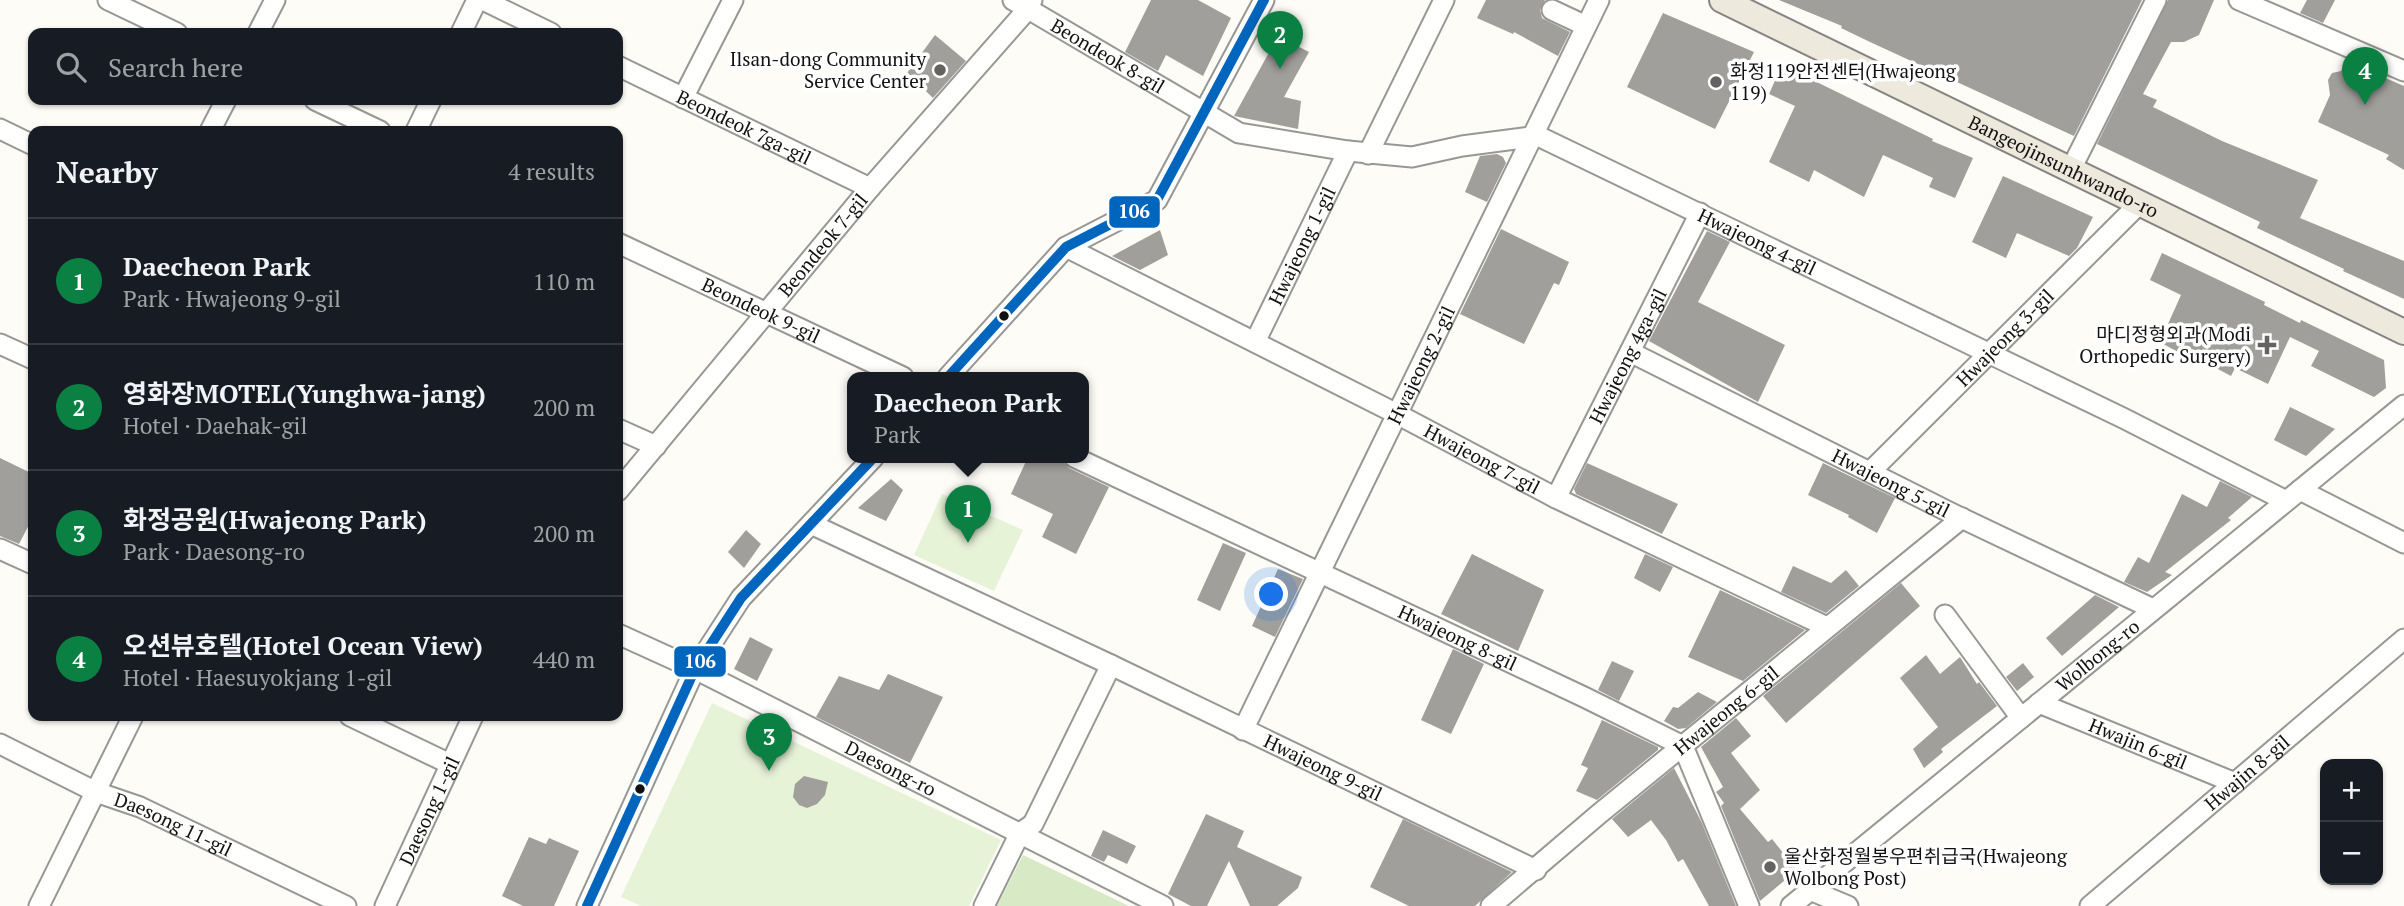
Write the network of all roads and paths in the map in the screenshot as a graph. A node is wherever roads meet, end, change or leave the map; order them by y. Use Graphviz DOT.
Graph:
graph roads {
  1 [pos="108,0"];
  2 [pos="275,0"];
  3 [pos="477,0"];
  4 [pos="483,0"];
  5 [pos="733,0"];
  6 [pos="1264,0"];
  7 [pos="1444,0"];
  8 [pos="1599,0"];
  9 [pos="2156,0"];
  10 [pos="2239,0"];
  11 [pos="1732,2"];
  12 [pos="1024,3"];
  13 [pos="1552,10"];
  14 [pos="1586,26"];
  15 [pos="167,28"];
  16 [pos="261,28"];
  17 [pos="463,28"];
  18 [pos="541,28"];
  19 [pos="623,68"];
  20 [pos="2404,71"];
  21 [pos="683,97"];
  22 [pos="223,105"];
  23 [pos="325,105"];
  24 [pos="428,105"];
  25 [pos="1204,113"];
  26 [pos="213,126"];
  27 [pos="370,126"];
  28 [pos="418,126"];
  29 [pos="0,129"];
  30 [pos="1532,137"];
  31 [pos="28,143"];
  32 [pos="1348,152"];
  33 [pos="1368,154"];
  34 [pos="2070,171"];
  35 [pos="870,188"];
  36 [pos="2139,204"];
  37 [pos="1700,213"];
  38 [pos="623,245"];
  39 [pos="1066,247"];
  40 [pos="768,313"];
  41 [pos="2404,332"];
  42 [pos="1255,342"];
  43 [pos="0,344"];
  44 [pos="1630,352"];
  45 [pos="1991,354"];
  46 [pos="28,357"];
  47 [pos="892,372"];
  48 [pos="953,372"];
  49 [pos="2404,404"];
  50 [pos="1397,414"];
  51 [pos="623,431"];
  52 [pos="656,446"];
  53 [pos="868,463"];
  54 [pos="1087,463"];
  55 [pos="1871,471"];
  56 [pos="623,485"];
  57 [pos="2293,495"];
  58 [pos="1556,498"];
  59 [pos="1962,518"];
  60 [pos="811,524"];
  61 [pos="2404,542"];
  62 [pos="0,549"];
  63 [pos="28,562"];
  64 [pos="1321,573"];
  65 [pos="2153,609"];
  66 [pos="1945,615"];
  67 [pos="1827,627"];
  68 [pos="623,636"];
  69 [pos="2401,647"];
  70 [pos="1111,665"];
  71 [pos="695,669"];
  72 [pos="2039,703"];
  73 [pos="2021,718"];
  74 [pos="130,721"];
  75 [pos="360,721"];
  76 [pos="471,721"];
  77 [pos="1243,730"];
  78 [pos="0,744"];
  79 [pos="1683,747"];
  80 [pos="450,764"];
  81 [pos="2235,783"];
  82 [pos="96,792"];
  83 [pos="1020,833"];
  84 [pos="1536,870"];
  85 [pos="1810,890"];
  86 [pos="39,906"];
  87 [pos="346,906"];
  88 [pos="384,906"];
  89 [pos="587,906"];
  90 [pos="984,906"];
  91 [pos="1163,906"];
  92 [pos="1491,906"];
  93 [pos="1749,906"];
  94 [pos="1790,906"];
  95 [pos="1848,906"];
  96 [pos="2090,906"];
  1 -- 15 [label="street"];
  2 -- 16 [label="street"];
  3 -- 17 [label="street"];
  4 -- 18 [label="street"];
  5 -- 21 [label="street"];
  6 -- 25 [label="street"];
  7 -- 33 [label="street"];
  8 -- 14 [label="street, Hwajeong 2-gil"];
  9 -- 34 [label="street"];
  10 -- 20 [label="street"];
  11 -- 34 [label="main road, Bangeojinsunhwando-ro"];
  12 -- 25 [label="street, Beondeok 8-gil"];
  12 -- 35 [label="street, Beondeok 7-gil"];
  13 -- 14 [label="street"];
  14 -- 30 [label="street, Hwajeong 2-gil"];
  19 -- 21 [label="street, Beondeok 7ga-gil"];
  21 -- 35 [label="street, Beondeok 7ga-gil"];
  22 -- 26 [label="street"];
  23 -- 27 [label="street"];
  24 -- 28 [label="street"];
  25 -- 32 [label="street, Hwajeong 4-gil"];
  25 -- 39 [label="street"];
  29 -- 31 [label="street"];
  30 -- 33 [label="street, Hwajeong 4-gil"];
  30 -- 37 [label="street, Hwajeong 4-gil"];
  30 -- 50 [label="street, Hwajeong 2-gil"];
  32 -- 33 [label="street, Hwajeong 4-gil"];
  32 -- 42 [label="street, Hwajeong 1-gil"];
  34 -- 36 [label="main road, Bangeojinsunhwando-ro"];
  35 -- 40 [label="street, Beondeok 7-gil"];
  36 -- 41 [label="main road, Bangeojinsunhwando-ro"];
  36 -- 45 [label="street, Hwajeong 3-gil"];
  37 -- 44 [label="street, Hwajeong 4ga-gil"];
  37 -- 45 [label="street, Hwajeong 4-gil"];
  38 -- 40 [label="street, Beondeok 9-gil"];
  39 -- 42 [label="street, Hwajeong 7-gil"];
  39 -- 48 [label="street"];
  40 -- 47 [label="street, Beondeok 9-gil"];
  40 -- 52 [label="street, Beondeok 7-gil"];
  42 -- 50 [label="street, Hwajeong 7-gil"];
  43 -- 46 [label="street"];
  44 -- 55 [label="street, Hwajeong 5-gil"];
  44 -- 58 [label="street, Hwajeong 4ga-gil"];
  45 -- 55 [label="street, Hwajeong 3-gil"];
  45 -- 57 [label="street, Hwajeong 4-gil"];
  49 -- 57 [label="street, Wolbong-ro"];
  50 -- 58 [label="street, Hwajeong 7-gil"];
  50 -- 64 [label="street, Hwajeong 2-gil"];
  51 -- 52 [label="street"];
  52 -- 56 [label="street, Beondeok 7-gil"];
  53 -- 60 [label="street"];
  54 -- 64 [label="street, Hwajeong 8-gil"];
  55 -- 59 [label="street, Hwajeong 5-gil"];
  57 -- 61 [label="street, Hwajeong 4-gil"];
  57 -- 65 [label="street, Wolbong-ro"];
  58 -- 67 [label="street, Hwajeong 7-gil"];
  59 -- 65 [label="street, Hwajeong 5-gil"];
  59 -- 67 [label="street, Hwajeong 6-gil"];
  60 -- 70 [label="street, Hwajeong 9-gil"];
  60 -- 71 [label="street"];
  62 -- 63 [label="street"];
  64 -- 77 [label="street, Hwajeong 2-gil"];
  64 -- 79 [label="street, Hwajeong 8-gil"];
  65 -- 72 [label="street, Wolbong-ro"];
  66 -- 73 [label="street"];
  67 -- 79 [label="street, Hwajeong 6-gil"];
  68 -- 71 [label="street, Daesong-ro"];
  69 -- 81 [label="street, Hwajin 8-gil"];
  70 -- 77 [label="street, Hwajeong 9-gil"];
  70 -- 83 [label="street"];
  71 -- 83 [label="street, Daesong-ro"];
  71 -- 89 [label="street"];
  72 -- 73 [label="street, Wolbong-ro"];
  72 -- 81 [label="street, Hwajin 6-gil"];
  73 -- 85 [label="street, Wolbong-ro"];
  74 -- 82 [label="street"];
  75 -- 80 [label="street"];
  76 -- 80 [label="street, Daesong 1-gil"];
  77 -- 84 [label="street, Hwajeong 9-gil"];
  78 -- 82 [label="street, Daesong 11-gil"];
  79 -- 84 [label="street, Hwajeong 6-gil"];
  79 -- 93 [label="street"];
  80 -- 88 [label="street, Daesong 1-gil"];
  81 -- 96 [label="street, Hwajin 8-gil"];
  82 -- 86 [label="street"];
  82 -- 87 [label="street, Daesong 11-gil"];
  83 -- 90 [label="street"];
  83 -- 91 [label="street, Daesong-ro"];
  84 -- 92 [label="street, Hwajeong 6-gil"];
  85 -- 94 [label="street, Wolbong-ro"];
  85 -- 95 [label="street"];
}
